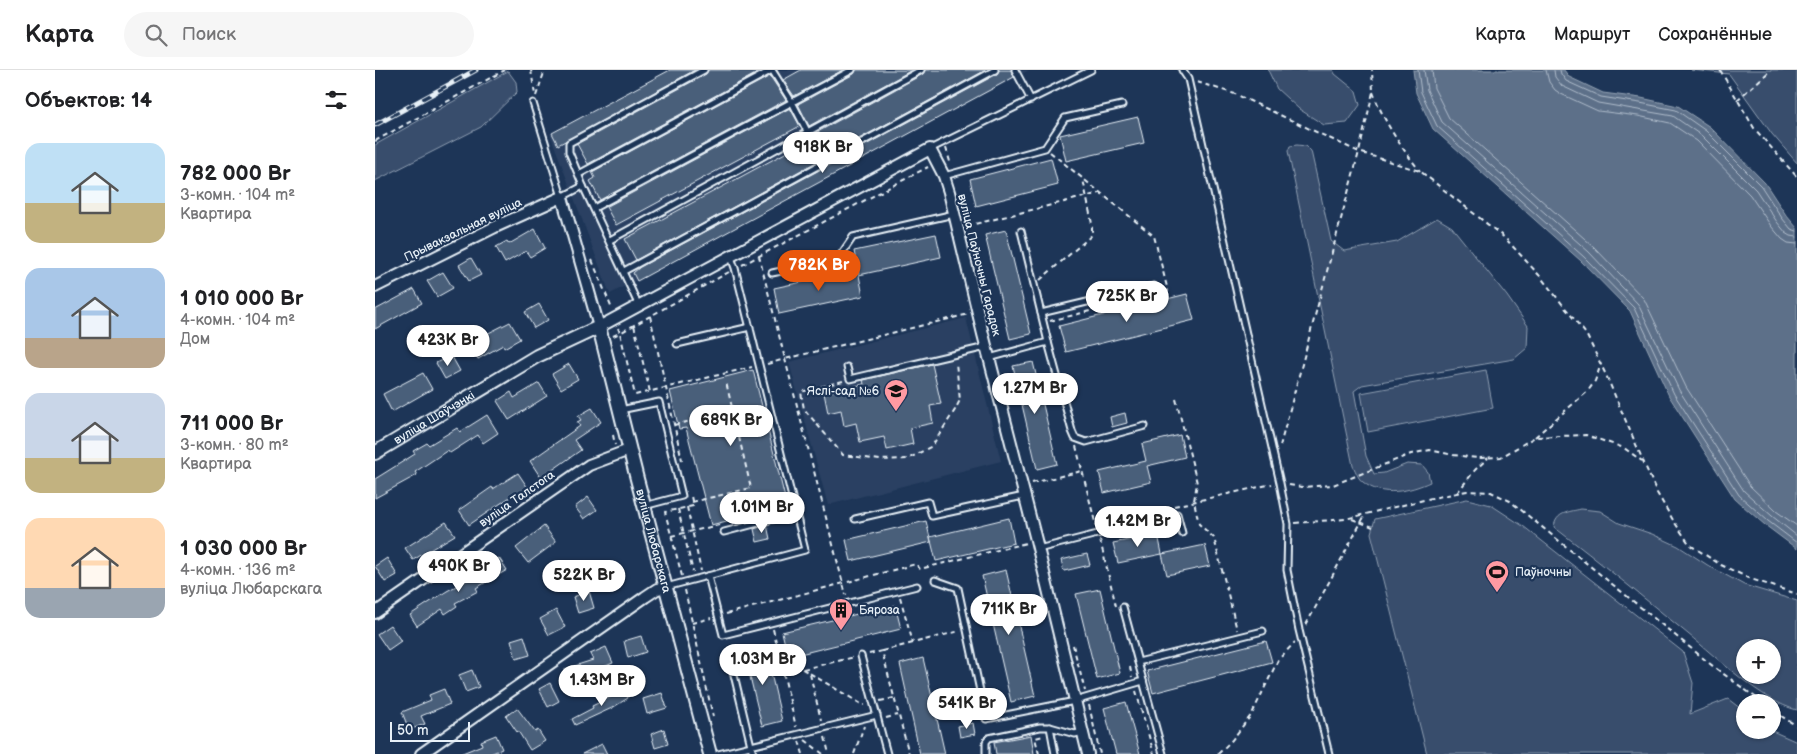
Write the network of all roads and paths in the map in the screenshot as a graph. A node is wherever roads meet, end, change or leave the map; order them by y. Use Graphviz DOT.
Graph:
graph roads {
  1 [pos="505,70"];
  2 [pos="531,70"];
  3 [pos="545,70"];
  4 [pos="704,70"];
  5 [pos="772,70"];
  6 [pos="851,70"];
  7 [pos="921,70"];
  8 [pos="995,70"];
  9 [pos="1015,70"];
  10 [pos="1091,70"];
  11 [pos="1182,70"];
  12 [pos="1372,70"];
  13 [pos="1720,70"];
  14 [pos="1771,70"];
  15 [pos="1188,79"];
  16 [pos="1373,92"];
  17 [pos="535,96"];
  18 [pos="1031,100"];
  19 [pos="1737,100"];
  20 [pos="533,102"];
  21 [pos="792,102"];
  22 [pos="1122,105"];
  23 [pos="808,133"];
  24 [pos="375,141"];
  25 [pos="1045,148"];
  26 [pos="930,150"];
  27 [pos="1359,152"];
  28 [pos="931,166"];
  29 [pos="1420,171"];
  30 [pos="579,174"];
  31 [pos="944,176"];
  32 [pos="1797,177"];
  33 [pos="1083,178"];
  34 [pos="583,186"];
  35 [pos="1100,192"];
  36 [pos="1087,196"];
  37 [pos="562,197"];
  38 [pos="594,208"];
  39 [pos="954,214"];
  40 [pos="967,226"];
  41 [pos="1021,232"];
  42 [pos="610,240"];
  43 [pos="759,256"];
  44 [pos="731,257"];
  45 [pos="735,268"];
  46 [pos="624,271"];
  47 [pos="772,273"];
  48 [pos="1034,285"];
  49 [pos="375,286"];
  50 [pos="1153,286"];
  51 [pos="1159,294"];
  52 [pos="1130,301"];
  53 [pos="639,306"];
  54 [pos="1041,313"];
  55 [pos="970,314"];
  56 [pos="1043,323"];
  57 [pos="634,325"];
  58 [pos="750,326"];
  59 [pos="599,327"];
  60 [pos="1048,342"];
  61 [pos="677,344"];
  62 [pos="987,347"];
  63 [pos="955,354"];
  64 [pos="989,358"];
  65 [pos="785,359"];
  66 [pos="1601,364"];
  67 [pos="759,365"];
  68 [pos="847,367"];
  69 [pos="850,379"];
  70 [pos="726,382"];
  71 [pos="650,392"];
  72 [pos="1176,399"];
  73 [pos="619,410"];
  74 [pos="732,411"];
  75 [pos="674,425"];
  76 [pos="1145,426"];
  77 [pos="1072,431"];
  78 [pos="1535,437"];
  79 [pos="1280,446"];
  80 [pos="629,450"];
  81 [pos="375,453"];
  82 [pos="1488,458"];
  83 [pos="1642,461"];
  84 [pos="1082,471"];
  85 [pos="1032,483"];
  86 [pos="1280,483"];
  87 [pos="1457,493"];
  88 [pos="1025,496"];
  89 [pos="1194,500"];
  90 [pos="692,502"];
  91 [pos="644,506"];
  92 [pos="687,507"];
  93 [pos="678,509"];
  94 [pos="796,513"];
  95 [pos="1350,518"];
  96 [pos="855,519"];
  97 [pos="667,520"];
  98 [pos="1287,524"];
  99 [pos="719,525"];
  100 [pos="1373,527"];
  101 [pos="692,531"];
  102 [pos="724,532"];
  103 [pos="684,533"];
  104 [pos="1182,533"];
  105 [pos="1098,534"];
  106 [pos="671,536"];
  107 [pos="1027,542"];
  108 [pos="1039,549"];
  109 [pos="708,576"];
  110 [pos="702,577"];
  111 [pos="695,579"];
  112 [pos="935,580"];
  113 [pos="683,582"];
  114 [pos="842,582"];
  115 [pos="917,586"];
  116 [pos="666,587"];
  117 [pos="1797,594"];
  118 [pos="900,597"];
  119 [pos="848,604"];
  120 [pos="1123,606"];
  121 [pos="1116,609"];
  122 [pos="375,613"];
  123 [pos="718,616"];
  124 [pos="693,623"];
  125 [pos="773,629"];
  126 [pos="966,630"];
  127 [pos="1263,631"];
  128 [pos="1239,637"];
  129 [pos="913,643"];
  130 [pos="882,651"];
  131 [pos="729,654"];
  132 [pos="779,654"];
  133 [pos="861,656"];
  134 [pos="1138,662"];
  135 [pos="1129,665"];
  136 [pos="810,674"];
  137 [pos="1143,681"];
  138 [pos="1134,683"];
  139 [pos="1751,694"];
  140 [pos="894,698"];
  141 [pos="1075,701"];
  142 [pos="873,703"];
  143 [pos="899,715"];
  144 [pos="1781,716"];
  145 [pos="713,717"];
  146 [pos="877,717"];
  147 [pos="1797,726"];
  148 [pos="1050,727"];
  149 [pos="823,728"];
  150 [pos="1082,732"];
  151 [pos="798,734"];
  152 [pos="1035,738"];
  153 [pos="1031,739"];
  154 [pos="751,746"];
  155 [pos="421,754"];
  156 [pos="710,754"];
  157 [pos="718,754"];
  158 [pos="753,754"];
  159 [pos="803,754"];
  160 [pos="823,754"];
  161 [pos="829,754"];
  162 [pos="854,754"];
  163 [pos="887,754"];
  164 [pos="986,754"];
  165 [pos="1055,754"];
  166 [pos="1087,754"];
  167 [pos="1154,754"];
  168 [pos="1163,754"];
  169 [pos="1329,754"];
  1 -- 24 [label="path"];
  2 -- 17 [label="path"];
  3 -- 17 [label="path"];
  4 -- 30 [label="lane"];
  5 -- 21 [label="lane"];
  5 -- 30 [label="lane"];
  6 -- 21 [label="lane"];
  7 -- 23 [label="lane"];
  8 -- 46 [label="lane"];
  9 -- 18 [label="lane"];
  10 -- 18 [label="lane"];
  11 -- 15 [label="lane"];
  12 -- 16 [label="path"];
  13 -- 19 [label="path"];
  14 -- 19 [label="path"];
  15 -- 27 [label="path"];
  15 -- 86 [label="lane"];
  16 -- 27 [label="path"];
  16 -- 29 [label="path"];
  17 -- 20 [label="path"];
  18 -- 26 [label="lane"];
  19 -- 32 [label="path"];
  20 -- 37 [label="lane"];
  21 -- 23 [label="lane"];
  21 -- 38 [label="lane"];
  22 -- 25 [label="lane"];
  23 -- 42 [label="lane"];
  25 -- 31 [label="lane"];
  25 -- 33 [label="path"];
  26 -- 31 [label="street, вуліца Паўночны Гарадок"];
  26 -- 44 [label="street"];
  27 -- 29 [label="path"];
  27 -- 79 [label="path"];
  28 -- 43 [label="path"];
  29 -- 66 [label="path"];
  30 -- 34 [label="lane"];
  31 -- 39 [label="street, вуліца Паўночны Гарадок"];
  33 -- 35 [label="path"];
  33 -- 36 [label="path"];
  34 -- 37 [label="lane"];
  34 -- 38 [label="lane"];
  35 -- 36 [label="path"];
  35 -- 51 [label="path"];
  36 -- 40 [label="path"];
  36 -- 48 [label="path"];
  37 -- 49 [label="street, Прывакзальная вуліца"];
  37 -- 59 [label="street"];
  38 -- 42 [label="lane"];
  39 -- 47 [label="lane"];
  39 -- 62 [label="street, вуліца Паўночны Гарадок"];
  41 -- 48 [label="lane"];
  42 -- 46 [label="lane"];
  43 -- 45 [label="path"];
  43 -- 65 [label="path"];
  44 -- 45 [label="lane"];
  44 -- 53 [label="street"];
  45 -- 57 [label="path"];
  45 -- 58 [label="lane"];
  46 -- 53 [label="lane"];
  48 -- 54 [label="lane"];
  50 -- 54 [label="lane"];
  52 -- 56 [label="path"];
  53 -- 59 [label="street"];
  54 -- 56 [label="lane"];
  55 -- 65 [label="path"];
  56 -- 60 [label="lane"];
  57 -- 71 [label="path"];
  57 -- 71 [label="path"];
  58 -- 61 [label="lane"];
  58 -- 67 [label="lane"];
  59 -- 73 [label="street, вуліца Любарскага"];
  59 -- 81 [label="street, вуліца Шаўчэнкі"];
  60 -- 64 [label="lane"];
  60 -- 77 [label="lane"];
  62 -- 63 [label="lane"];
  62 -- 64 [label="street, вуліца Паўночны Гарадок"];
  63 -- 69 [label="lane"];
  63 -- 69 [label="path"];
  64 -- 88 [label="street, вуліца Паўночны Гарадок"];
  65 -- 67 [label="path"];
  65 -- 114 [label="path"];
  66 -- 78 [label="path"];
  66 -- 83 [label="path"];
  67 -- 71 [label="path"];
  67 -- 94 [label="lane"];
  68 -- 69 [label="lane"];
  70 -- 74 [label="path"];
  72 -- 89 [label="path"];
  73 -- 80 [label="street, вуліца Любарскага"];
  73 -- 91 [label="lane"];
  74 -- 75 [label="path"];
  74 -- 90 [label="path"];
  76 -- 77 [label="lane"];
  77 -- 84 [label="path"];
  78 -- 82 [label="path"];
  78 -- 83 [label="path"];
  80 -- 91 [label="street, вуліца Любарскага"];
  80 -- 122 [label="street, вуліца Талстога"];
  82 -- 86 [label="path"];
  82 -- 87 [label="path"];
  83 -- 117 [label="path"];
  84 -- 85 [label="path"];
  84 -- 105 [label="path"];
  86 -- 89 [label="path"];
  86 -- 98 [label="lane"];
  87 -- 95 [label="path"];
  87 -- 139 [label="path"];
  88 -- 96 [label="lane"];
  88 -- 108 [label="street, вуліца Паўночны Гарадок"];
  89 -- 128 [label="path"];
  91 -- 116 [label="street, вуліца Любарскага"];
  92 -- 101 [label="path"];
  93 -- 103 [label="path"];
  94 -- 102 [label="lane"];
  94 -- 109 [label="lane"];
  95 -- 98 [label="path"];
  95 -- 100 [label="path"];
  97 -- 106 [label="path"];
  98 -- 169 [label="lane"];
  99 -- 101 [label="path"];
  101 -- 103 [label="path"];
  101 -- 110 [label="path"];
  103 -- 106 [label="path"];
  103 -- 111 [label="path"];
  104 -- 105 [label="lane"];
  105 -- 108 [label="lane"];
  105 -- 121 [label="path"];
  106 -- 113 [label="path"];
  107 -- 114 [label="path"];
  108 -- 141 [label="street, вуліца Паўночны Гарадок"];
  109 -- 110 [label="lane"];
  109 -- 123 [label="lane"];
  110 -- 111 [label="lane"];
  111 -- 113 [label="lane"];
  112 -- 126 [label="lane"];
  113 -- 116 [label="lane"];
  113 -- 124 [label="path"];
  114 -- 119 [label="path"];
  114 -- 123 [label="path"];
  115 -- 119 [label="lane"];
  116 -- 155 [label="street"];
  116 -- 156 [label="street, вуліца Любарскага"];
  118 -- 129 [label="path"];
  119 -- 123 [label="lane"];
  120 -- 134 [label="lane"];
  123 -- 124 [label="path"];
  124 -- 145 [label="path"];
  125 -- 132 [label="path"];
  126 -- 129 [label="path"];
  126 -- 141 [label="lane"];
  127 -- 128 [label="lane"];
  128 -- 134 [label="lane"];
  129 -- 130 [label="path"];
  131 -- 154 [label="lane"];
  132 -- 136 [label="path"];
  132 -- 151 [label="path"];
  133 -- 142 [label="lane"];
  134 -- 137 [label="lane"];
  135 -- 138 [label="path"];
  136 -- 142 [label="path"];
  136 -- 149 [label="path"];
  137 -- 138 [label="lane"];
  137 -- 168 [label="lane"];
  138 -- 141 [label="lane"];
  138 -- 167 [label="path"];
  140 -- 142 [label="path"];
  141 -- 150 [label="street, вуліца Паўночны Гарадок"];
  142 -- 146 [label="lane"];
  143 -- 146 [label="path"];
  144 -- 147 [label="path"];
  146 -- 149 [label="lane"];
  146 -- 162 [label="path"];
  146 -- 163 [label="lane"];
  148 -- 150 [label="lane"];
  148 -- 164 [label="lane"];
  148 -- 165 [label="lane"];
  149 -- 151 [label="lane"];
  149 -- 161 [label="path"];
  150 -- 166 [label="street, вуліца Паўночны Гарадок"];
  151 -- 154 [label="lane"];
  151 -- 159 [label="path"];
  151 -- 160 [label="path"];
  152 -- 153 [label="path"];
  154 -- 157 [label="lane"];
  154 -- 158 [label="lane"];
}
